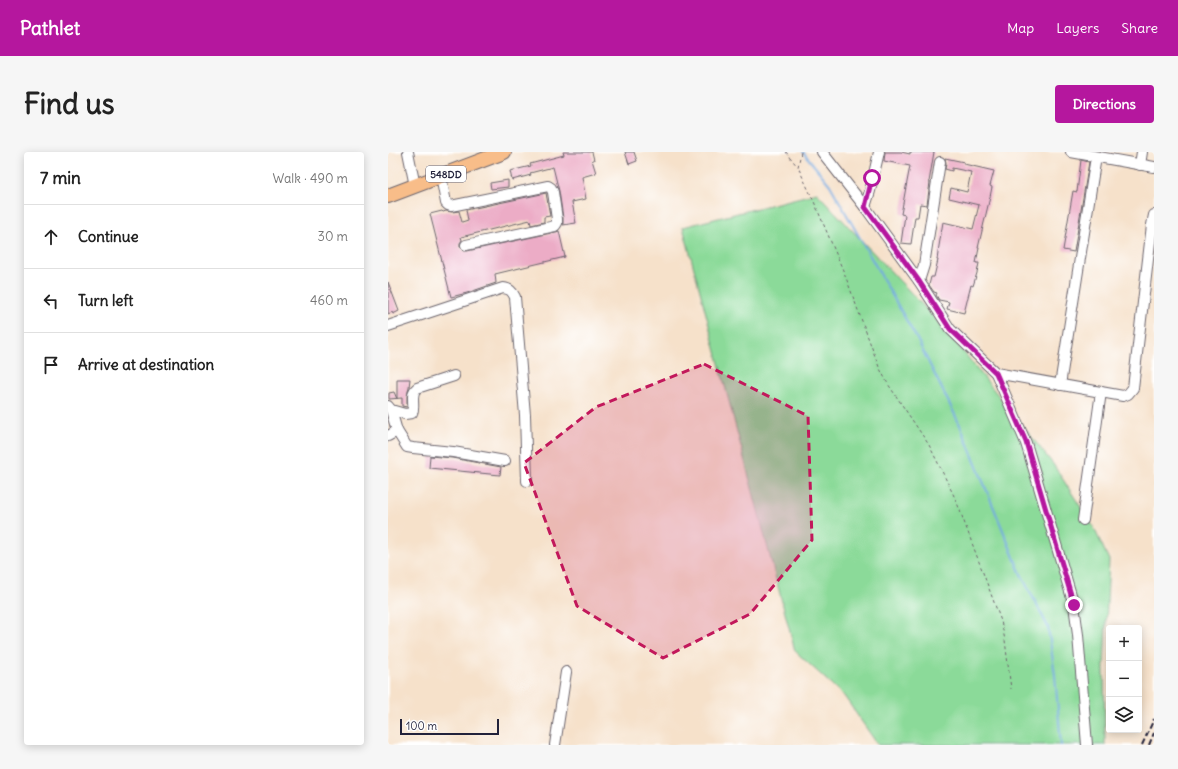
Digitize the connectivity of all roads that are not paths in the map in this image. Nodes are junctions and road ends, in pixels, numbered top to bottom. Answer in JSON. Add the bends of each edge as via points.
{"nodes":[{"id":1,"x":408,"y":152,"type":"edge"},
{"id":2,"x":504,"y":152,"type":"edge"},
{"id":3,"x":822,"y":152,"type":"edge"},
{"id":4,"x":879,"y":152,"type":"edge"},
{"id":5,"x":1071,"y":152,"type":"edge"},
{"id":6,"x":1142,"y":152,"type":"edge"},
{"id":7,"x":1096,"y":157,"type":"edge"},
{"id":8,"x":940,"y":162,"type":"dead end"},
{"id":9,"x":1140,"y":165,"type":"junction"},
{"id":10,"x":1154,"y":167,"type":"edge"},
{"id":11,"x":441,"y":176,"type":"junction"},
{"id":12,"x":415,"y":186,"type":"junction"},
{"id":13,"x":388,"y":196,"type":"edge"},
{"id":14,"x":865,"y":207,"type":"junction"},
{"id":15,"x":1154,"y":215,"type":"edge"},
{"id":16,"x":466,"y":245,"type":"dead end"},
{"id":17,"x":919,"y":281,"type":"junction"},
{"id":18,"x":388,"y":326,"type":"edge"},
{"id":19,"x":996,"y":373,"type":"junction"},
{"id":20,"x":454,"y":376,"type":"dead end"},
{"id":21,"x":1060,"y":385,"type":"junction"},
{"id":22,"x":1101,"y":392,"type":"junction"},
{"id":23,"x":390,"y":408,"type":"edge"},
{"id":24,"x":393,"y":434,"type":"edge"},
{"id":25,"x":505,"y":461,"type":"dead end"},
{"id":26,"x":526,"y":481,"type":"dead end"},
{"id":27,"x":1083,"y":520,"type":"dead end"},
{"id":28,"x":566,"y":672,"type":"dead end"},
{"id":29,"x":555,"y":745,"type":"edge"},
{"id":30,"x":1087,"y":745,"type":"edge"}],
"edges":[{"from":1,"to":12,"type":"street"},
{"from":2,"to":11,"type":"highway","number":"548DD"},
{"from":3,"to":14,"type":"street"},
{"from":4,"to":14,"type":"street"},
{"from":5,"to":7,"type":"street"},
{"from":6,"to":9,"type":"street"},
{"from":7,"to":9,"type":"street"},
{"from":7,"to":21,"type":"street"},
{"from":8,"to":17,"type":"street","via":[[924,265]]},
{"from":9,"to":10,"type":"street"},
{"from":11,"to":12,"type":"highway","number":"548DD"},
{"from":11,"to":16,"type":"street","via":[[446,203],[451,206],[548,186],[553,192],[557,219],[555,226]]},
{"from":12,"to":13,"type":"highway","number":"548DD"},
{"from":14,"to":17,"type":"street"},
{"from":15,"to":22,"type":"street","via":[[1133,388],[1122,396]]},
{"from":17,"to":19,"type":"street","via":[[950,329]]},
{"from":18,"to":26,"type":"street","via":[[504,288],[512,292],[515,297],[525,415]]},
{"from":19,"to":21,"type":"street"},
{"from":19,"to":30,"type":"street","via":[[1026,442],[1074,605]]},
{"from":20,"to":23,"type":"street","via":[[414,390],[412,413],[405,414]]},
{"from":21,"to":22,"type":"street"},
{"from":22,"to":27,"type":"street"},
{"from":23,"to":24,"type":"street"},
{"from":24,"to":25,"type":"street","via":[[410,448]]},
{"from":28,"to":29,"type":"street"}]}
